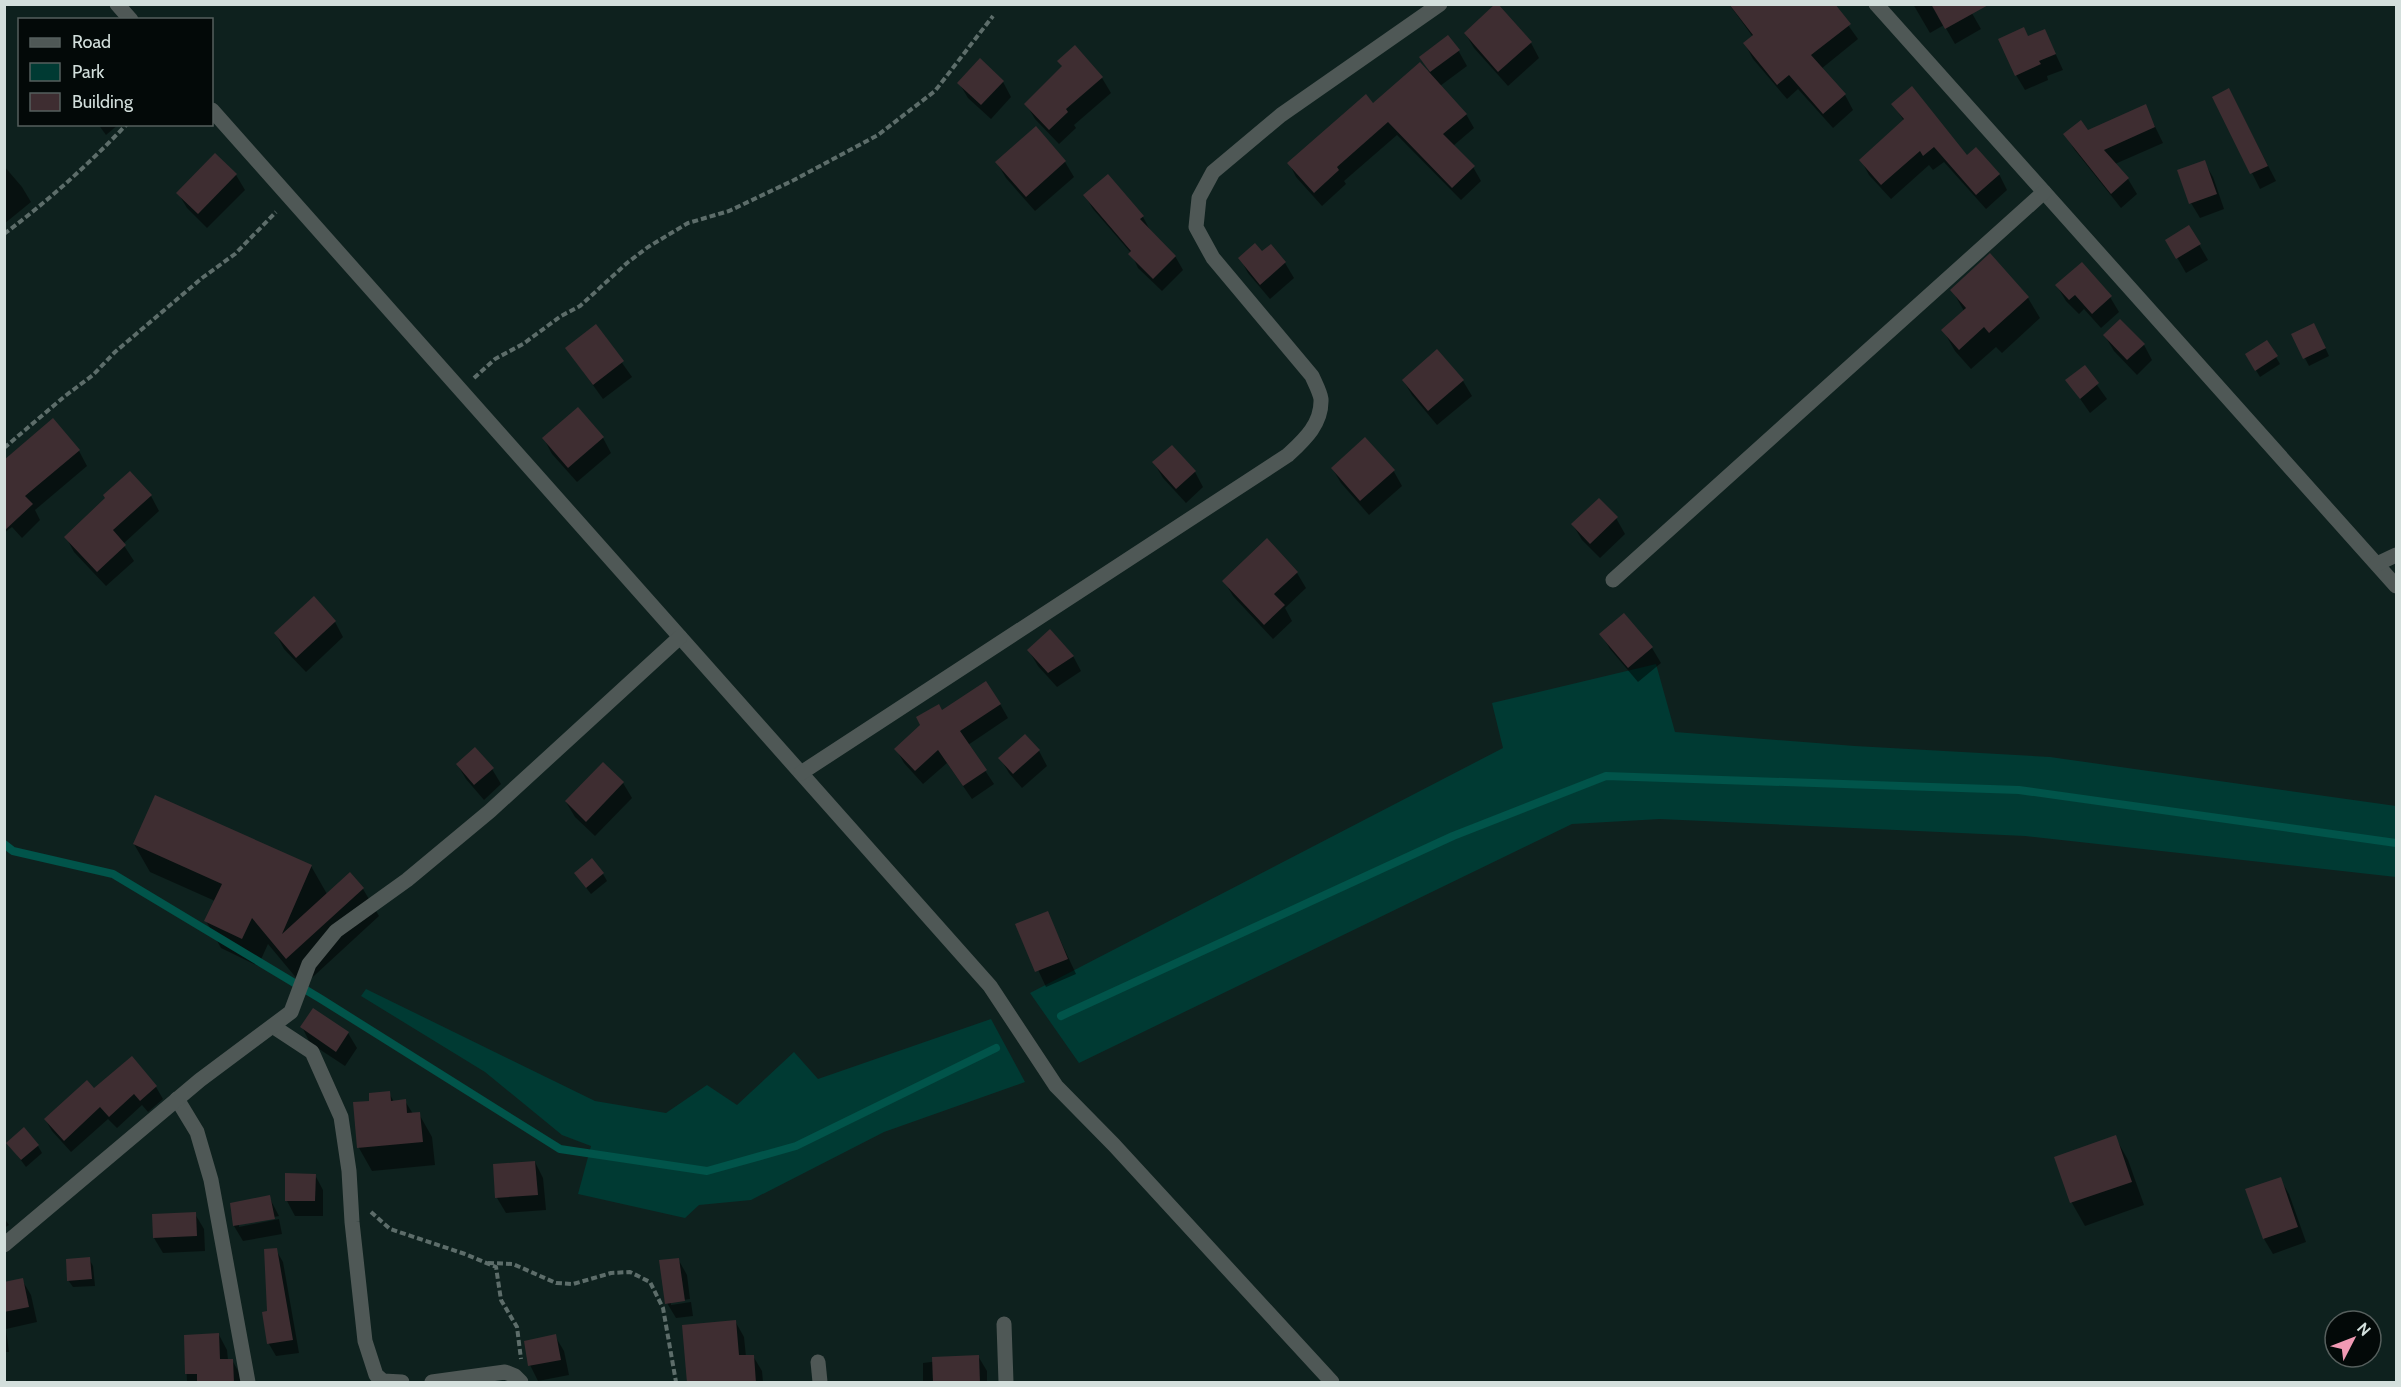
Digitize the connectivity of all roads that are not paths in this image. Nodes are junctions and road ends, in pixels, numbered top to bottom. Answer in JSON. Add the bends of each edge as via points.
{"nodes":[{"id":1,"x":117,"y":4,"type":"edge"},
{"id":2,"x":1440,"y":4,"type":"edge"},
{"id":3,"x":1876,"y":4,"type":"edge"},
{"id":4,"x":129,"y":18,"type":"edge"},
{"id":5,"x":213,"y":112,"type":"edge"},
{"id":6,"x":2044,"y":192,"type":"junction"},
{"id":7,"x":2397,"y":555,"type":"edge"},
{"id":8,"x":2377,"y":564,"type":"junction"},
{"id":9,"x":1613,"y":580,"type":"dead end"},
{"id":10,"x":2397,"y":586,"type":"edge"},
{"id":11,"x":680,"y":637,"type":"junction"},
{"id":12,"x":801,"y":773,"type":"junction"},
{"id":13,"x":274,"y":1027,"type":"junction"},
{"id":14,"x":177,"y":1099,"type":"junction"},
{"id":15,"x":4,"y":1245,"type":"edge"},
{"id":16,"x":1004,"y":1324,"type":"dead end"},
{"id":17,"x":818,"y":1362,"type":"dead end"},
{"id":18,"x":522,"y":1375,"type":"edge"},
{"id":19,"x":248,"y":1383,"type":"edge"},
{"id":20,"x":402,"y":1383,"type":"edge"},
{"id":21,"x":432,"y":1383,"type":"edge"},
{"id":22,"x":820,"y":1383,"type":"edge"},
{"id":23,"x":1006,"y":1383,"type":"edge"},
{"id":24,"x":1332,"y":1383,"type":"edge"}],
"edges":[{"from":1,"to":4,"type":"street"},
{"from":2,"to":12,"type":"street","via":[[1281,115],[1213,172],[1199,198],[1196,227],[1213,258],[1312,376],[1321,398],[1310,435],[1288,455]]},
{"from":3,"to":6,"type":"street"},
{"from":5,"to":11,"type":"street"},
{"from":6,"to":8,"type":"street"},
{"from":6,"to":9,"type":"street"},
{"from":7,"to":8,"type":"street"},
{"from":8,"to":10,"type":"street"},
{"from":11,"to":12,"type":"street"},
{"from":11,"to":13,"type":"street","via":[[490,812],[336,932],[309,964],[291,1012]]},
{"from":12,"to":24,"type":"street","via":[[990,986],[1056,1086]]},
{"from":13,"to":14,"type":"street"},
{"from":13,"to":20,"type":"street","via":[[312,1052],[341,1117],[350,1171],[365,1341],[376,1375],[383,1381]]},
{"from":14,"to":15,"type":"street"},
{"from":14,"to":19,"type":"street","via":[[197,1132],[211,1180]]},
{"from":16,"to":23,"type":"street"},
{"from":17,"to":22,"type":"street"},
{"from":18,"to":21,"type":"street","via":[[505,1372]]}]}
